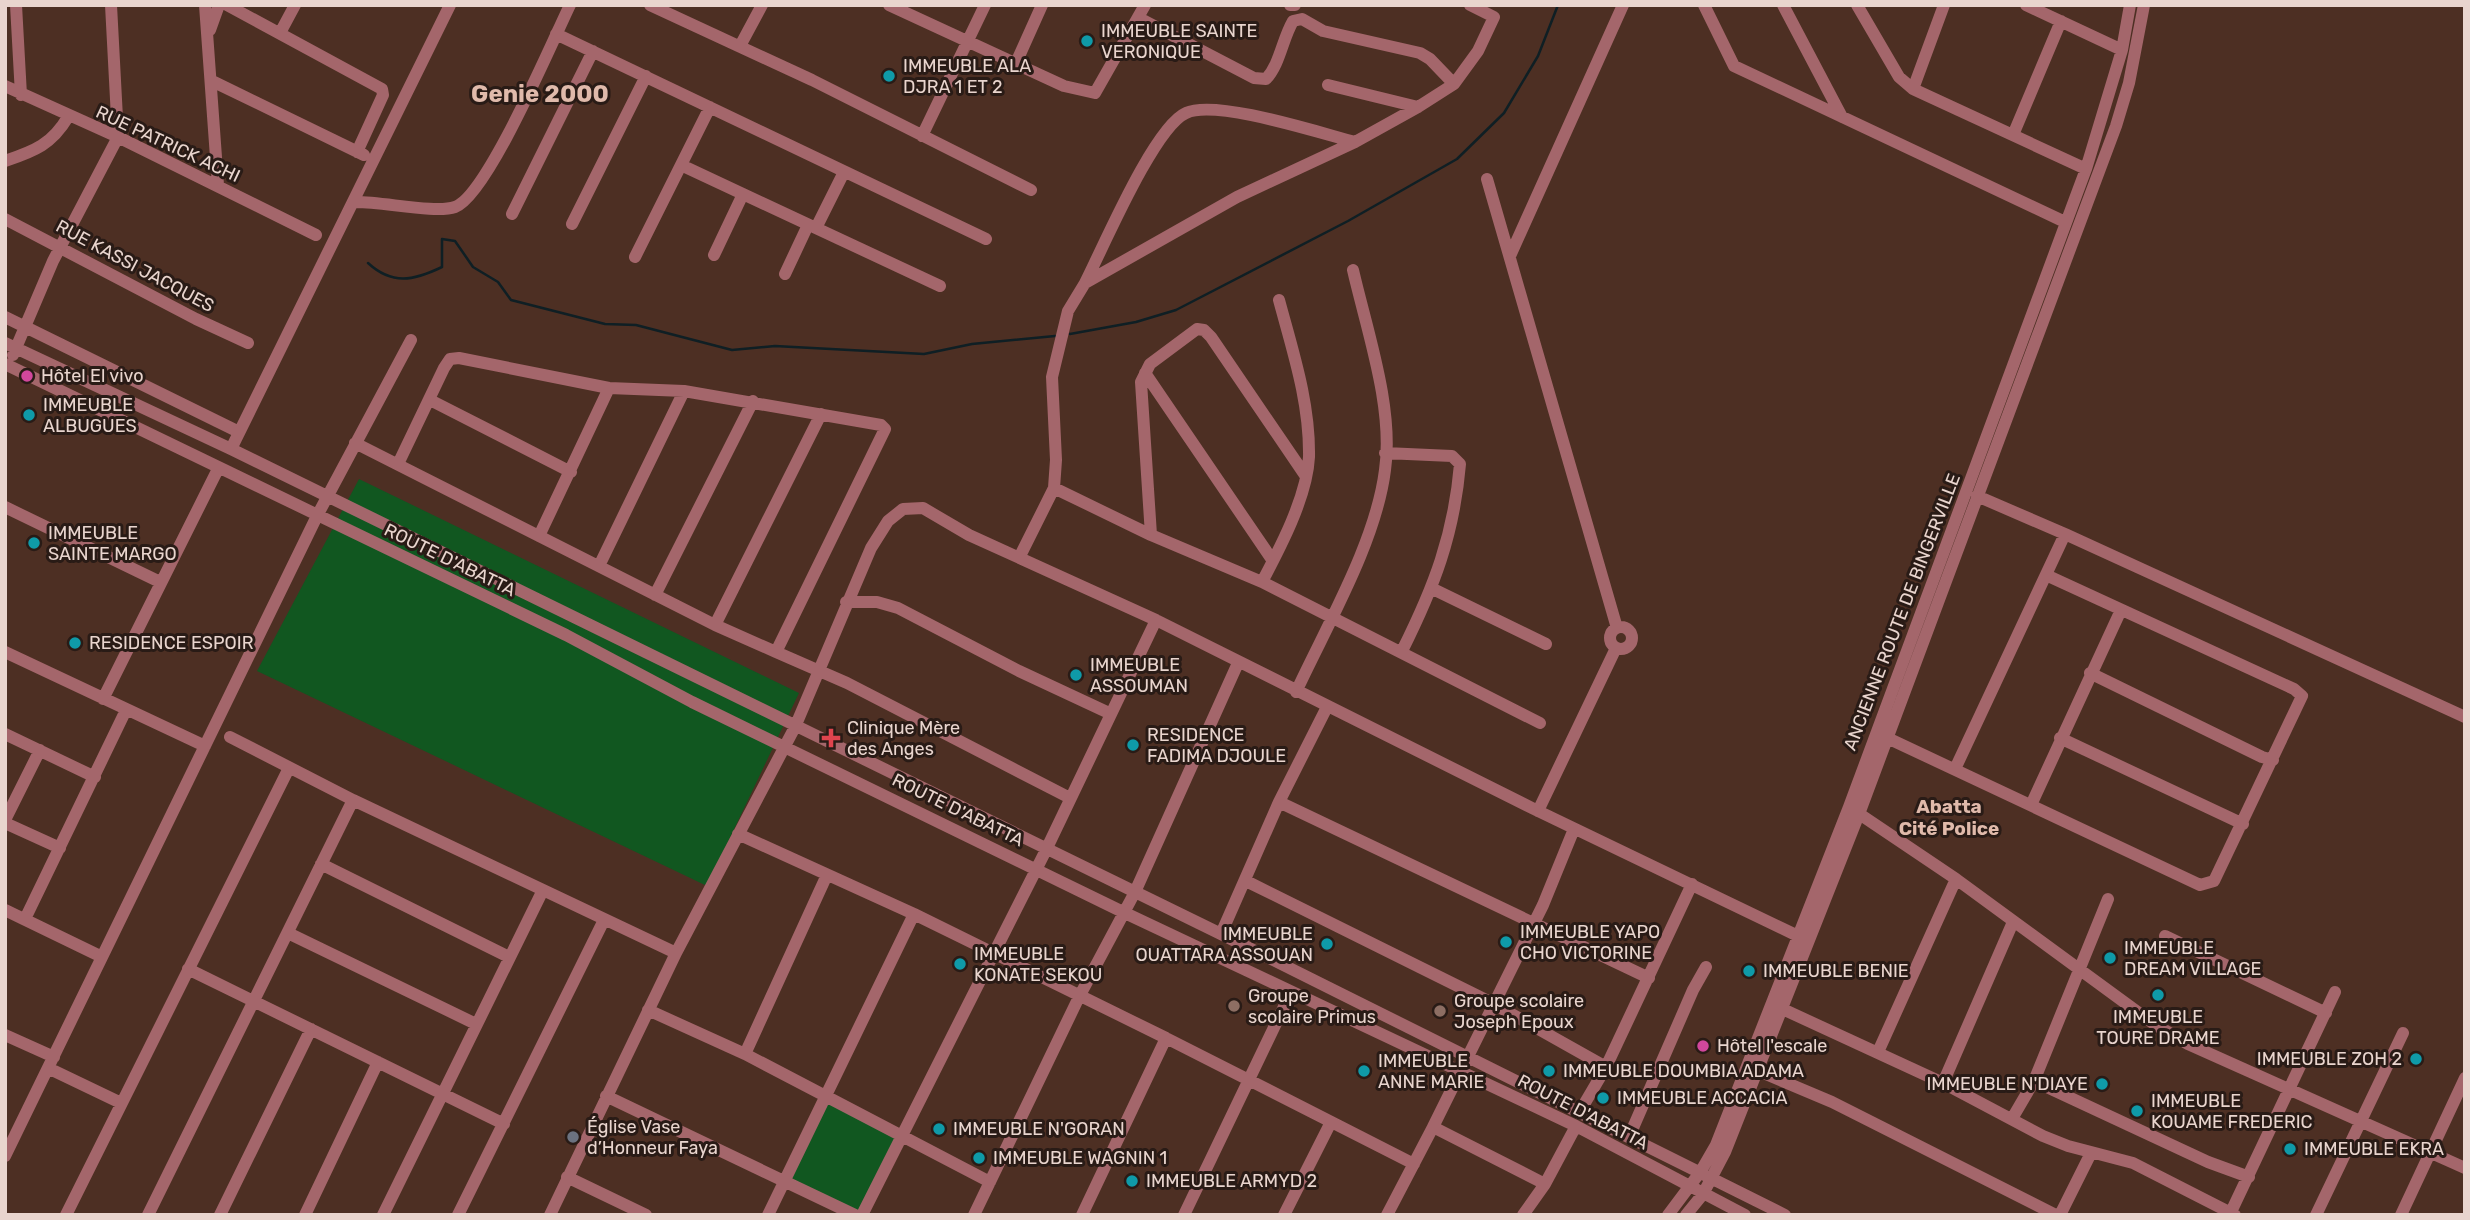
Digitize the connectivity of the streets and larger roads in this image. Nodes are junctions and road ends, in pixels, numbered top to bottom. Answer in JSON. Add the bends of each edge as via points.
{"nodes":[{"id":1,"x":16,"y":5,"type":"edge"},
{"id":2,"x":111,"y":5,"type":"edge"},
{"id":3,"x":205,"y":5,"type":"edge"},
{"id":4,"x":219,"y":5,"type":"edge"},
{"id":5,"x":227,"y":5,"type":"edge"},
{"id":6,"x":295,"y":5,"type":"edge"},
{"id":7,"x":450,"y":5,"type":"edge"},
{"id":8,"x":570,"y":5,"type":"edge"},
{"id":9,"x":650,"y":5,"type":"edge"},
{"id":10,"x":762,"y":5,"type":"edge"},
{"id":11,"x":889,"y":5,"type":"edge"},
{"id":12,"x":985,"y":5,"type":"edge"},
{"id":13,"x":1042,"y":5,"type":"edge"},
{"id":14,"x":1145,"y":5,"type":"edge"},
{"id":15,"x":1290,"y":5,"type":"edge"},
{"id":16,"x":1295,"y":5,"type":"edge"},
{"id":17,"x":1470,"y":5,"type":"edge"},
{"id":18,"x":1623,"y":5,"type":"edge"},
{"id":19,"x":1704,"y":5,"type":"edge"},
{"id":20,"x":1783,"y":5,"type":"edge"},
{"id":21,"x":1857,"y":5,"type":"edge"},
{"id":22,"x":1944,"y":5,"type":"edge"},
{"id":23,"x":2026,"y":5,"type":"edge"},
{"id":24,"x":2130,"y":5,"type":"edge"},
{"id":25,"x":2144,"y":5,"type":"edge"},
{"id":26,"x":1497,"y":11,"type":"edge"},
{"id":27,"x":1139,"y":18,"type":"junction"},
{"id":28,"x":2061,"y":22,"type":"junction"},
{"id":29,"x":280,"y":33,"type":"junction"},
{"id":30,"x":556,"y":34,"type":"junction"},
{"id":31,"x":208,"y":37,"type":"junction"},
{"id":32,"x":966,"y":42,"type":"junction"},
{"id":33,"x":740,"y":46,"type":"junction"},
{"id":34,"x":2122,"y":50,"type":"junction"},
{"id":35,"x":593,"y":51,"type":"junction"},
{"id":36,"x":1016,"y":63,"type":"junction"},
{"id":37,"x":646,"y":76,"type":"junction"},
{"id":38,"x":212,"y":81,"type":"junction"},
{"id":39,"x":1454,"y":83,"type":"junction"},
{"id":40,"x":1328,"y":85,"type":"dead end"},
{"id":41,"x":5,"y":86,"type":"edge"},
{"id":42,"x":1913,"y":89,"type":"junction"},
{"id":43,"x":21,"y":95,"type":"junction"},
{"id":44,"x":710,"y":107,"type":"junction"},
{"id":45,"x":1418,"y":107,"type":"junction"},
{"id":46,"x":68,"y":117,"type":"junction"},
{"id":47,"x":1843,"y":117,"type":"junction"},
{"id":48,"x":2013,"y":135,"type":"junction"},
{"id":49,"x":922,"y":136,"type":"junction"},
{"id":50,"x":118,"y":137,"type":"junction"},
{"id":51,"x":1354,"y":142,"type":"junction"},
{"id":52,"x":357,"y":152,"type":"junction"},
{"id":53,"x":373,"y":160,"type":"junction"},
{"id":54,"x":5,"y":161,"type":"edge"},
{"id":55,"x":681,"y":165,"type":"junction"},
{"id":56,"x":2086,"y":169,"type":"junction"},
{"id":57,"x":844,"y":172,"type":"junction"},
{"id":58,"x":1487,"y":179,"type":"dead end"},
{"id":59,"x":218,"y":185,"type":"junction"},
{"id":60,"x":1031,"y":190,"type":"dead end"},
{"id":61,"x":743,"y":194,"type":"junction"},
{"id":62,"x":354,"y":202,"type":"junction"},
{"id":63,"x":512,"y":214,"type":"dead end"},
{"id":64,"x":5,"y":219,"type":"edge"},
{"id":65,"x":2065,"y":222,"type":"junction"},
{"id":66,"x":572,"y":224,"type":"dead end"},
{"id":67,"x":812,"y":226,"type":"junction"},
{"id":68,"x":316,"y":235,"type":"dead end"},
{"id":69,"x":986,"y":239,"type":"dead end"},
{"id":70,"x":61,"y":247,"type":"junction"},
{"id":71,"x":714,"y":255,"type":"dead end"},
{"id":72,"x":1510,"y":256,"type":"junction"},
{"id":73,"x":635,"y":257,"type":"dead end"},
{"id":74,"x":1353,"y":270,"type":"dead end"},
{"id":75,"x":785,"y":274,"type":"dead end"},
{"id":76,"x":1085,"y":283,"type":"junction"},
{"id":77,"x":940,"y":286,"type":"dead end"},
{"id":78,"x":1279,"y":300,"type":"dead end"},
{"id":79,"x":5,"y":317,"type":"edge"},
{"id":80,"x":26,"y":327,"type":"junction"},
{"id":81,"x":411,"y":340,"type":"dead end"},
{"id":82,"x":248,"y":343,"type":"dead end"},
{"id":83,"x":10,"y":345,"type":"edge"},
{"id":84,"x":6,"y":365,"type":"edge"},
{"id":85,"x":1145,"y":373,"type":"junction"},
{"id":86,"x":609,"y":388,"type":"junction"},
{"id":87,"x":684,"y":391,"type":"junction"},
{"id":88,"x":430,"y":400,"type":"junction"},
{"id":89,"x":753,"y":401,"type":"junction"},
{"id":90,"x":821,"y":414,"type":"junction"},
{"id":91,"x":239,"y":432,"type":"junction"},
{"id":92,"x":355,"y":443,"type":"junction"},
{"id":93,"x":231,"y":449,"type":"junction"},
{"id":94,"x":1385,"y":453,"type":"junction"},
{"id":95,"x":398,"y":464,"type":"junction"},
{"id":96,"x":218,"y":469,"type":"junction"},
{"id":97,"x":571,"y":472,"type":"junction"},
{"id":98,"x":1305,"y":475,"type":"junction"},
{"id":99,"x":1054,"y":488,"type":"junction"},
{"id":100,"x":1977,"y":496,"type":"junction"},
{"id":101,"x":326,"y":497,"type":"junction"},
{"id":102,"x":5,"y":507,"type":"edge"},
{"id":103,"x":317,"y":516,"type":"junction"},
{"id":104,"x":2065,"y":534,"type":"junction"},
{"id":105,"x":1151,"y":535,"type":"junction"},
{"id":106,"x":539,"y":536,"type":"junction"},
{"id":107,"x":1020,"y":556,"type":"junction"},
{"id":108,"x":1273,"y":561,"type":"junction"},
{"id":109,"x":598,"y":566,"type":"junction"},
{"id":110,"x":2046,"y":575,"type":"junction"},
{"id":111,"x":160,"y":582,"type":"junction"},
{"id":112,"x":1262,"y":582,"type":"junction"},
{"id":113,"x":1433,"y":589,"type":"junction"},
{"id":114,"x":655,"y":595,"type":"junction"},
{"id":115,"x":846,"y":602,"type":"junction"},
{"id":116,"x":2121,"y":610,"type":"junction"},
{"id":117,"x":1331,"y":617,"type":"junction"},
{"id":118,"x":1156,"y":620,"type":"junction"},
{"id":119,"x":715,"y":625,"type":"junction"},
{"id":120,"x":1617,"y":628,"type":"junction"},
{"id":121,"x":1546,"y":644,"type":"dead end"},
{"id":122,"x":1616,"y":648,"type":"junction"},
{"id":123,"x":1402,"y":651,"type":"junction"},
{"id":124,"x":5,"y":652,"type":"edge"},
{"id":125,"x":776,"y":652,"type":"junction"},
{"id":126,"x":1238,"y":663,"type":"junction"},
{"id":127,"x":821,"y":672,"type":"junction"},
{"id":128,"x":2090,"y":673,"type":"junction"},
{"id":129,"x":1296,"y":692,"type":"junction"},
{"id":130,"x":103,"y":699,"type":"junction"},
{"id":131,"x":1327,"y":707,"type":"junction"},
{"id":132,"x":126,"y":710,"type":"junction"},
{"id":133,"x":1110,"y":713,"type":"junction"},
{"id":134,"x":2465,"y":717,"type":"edge"},
{"id":135,"x":1540,"y":723,"type":"dead end"},
{"id":136,"x":795,"y":727,"type":"junction"},
{"id":137,"x":5,"y":734,"type":"edge"},
{"id":138,"x":1880,"y":734,"type":"junction"},
{"id":139,"x":230,"y":737,"type":"dead end"},
{"id":140,"x":2060,"y":738,"type":"junction"},
{"id":141,"x":205,"y":746,"type":"junction"},
{"id":142,"x":785,"y":746,"type":"junction"},
{"id":143,"x":40,"y":751,"type":"junction"},
{"id":144,"x":2273,"y":760,"type":"junction"},
{"id":145,"x":289,"y":768,"type":"junction"},
{"id":146,"x":1955,"y":769,"type":"junction"},
{"id":147,"x":94,"y":777,"type":"junction"},
{"id":148,"x":1070,"y":798,"type":"junction"},
{"id":149,"x":353,"y":800,"type":"junction"},
{"id":150,"x":1279,"y":802,"type":"junction"},
{"id":151,"x":2031,"y":805,"type":"junction"},
{"id":152,"x":1854,"y":810,"type":"junction"},
{"id":153,"x":1538,"y":811,"type":"junction"},
{"id":154,"x":5,"y":822,"type":"edge"},
{"id":155,"x":2243,"y":824,"type":"junction"},
{"id":156,"x":1574,"y":829,"type":"junction"},
{"id":157,"x":738,"y":834,"type":"junction"},
{"id":158,"x":60,"y":848,"type":"junction"},
{"id":159,"x":1046,"y":850,"type":"junction"},
{"id":160,"x":321,"y":864,"type":"junction"},
{"id":161,"x":1037,"y":867,"type":"junction"},
{"id":162,"x":826,"y":877,"type":"junction"},
{"id":163,"x":1956,"y":879,"type":"junction"},
{"id":164,"x":1246,"y":881,"type":"junction"},
{"id":165,"x":1692,"y":884,"type":"junction"},
{"id":166,"x":542,"y":890,"type":"junction"},
{"id":167,"x":1135,"y":892,"type":"junction"},
{"id":168,"x":2108,"y":899,"type":"dead end"},
{"id":169,"x":1125,"y":913,"type":"junction"},
{"id":170,"x":914,"y":914,"type":"junction"},
{"id":171,"x":7,"y":915,"type":"edge"},
{"id":172,"x":25,"y":919,"type":"junction"},
{"id":173,"x":604,"y":920,"type":"junction"},
{"id":174,"x":2013,"y":922,"type":"junction"},
{"id":175,"x":1533,"y":925,"type":"junction"},
{"id":176,"x":288,"y":933,"type":"junction"},
{"id":177,"x":1220,"y":934,"type":"junction"},
{"id":178,"x":1798,"y":936,"type":"junction"},
{"id":179,"x":2165,"y":936,"type":"dead end"},
{"id":180,"x":676,"y":953,"type":"junction"},
{"id":181,"x":994,"y":954,"type":"junction"},
{"id":182,"x":102,"y":957,"type":"junction"},
{"id":183,"x":509,"y":957,"type":"junction"},
{"id":184,"x":1706,"y":967,"type":"dead end"},
{"id":185,"x":188,"y":969,"type":"junction"},
{"id":186,"x":2079,"y":971,"type":"junction"},
{"id":187,"x":1648,"y":978,"type":"junction"},
{"id":188,"x":1291,"y":992,"type":"junction"},
{"id":189,"x":2334,"y":992,"type":"dead end"},
{"id":190,"x":1079,"y":997,"type":"junction"},
{"id":191,"x":253,"y":1001,"type":"junction"},
{"id":192,"x":1492,"y":1003,"type":"junction"},
{"id":193,"x":1778,"y":1007,"type":"junction"},
{"id":194,"x":648,"y":1010,"type":"junction"},
{"id":195,"x":2326,"y":1013,"type":"junction"},
{"id":196,"x":476,"y":1024,"type":"junction"},
{"id":197,"x":311,"y":1029,"type":"junction"},
{"id":198,"x":2403,"y":1033,"type":"dead end"},
{"id":199,"x":5,"y":1035,"type":"edge"},
{"id":200,"x":1166,"y":1038,"type":"junction"},
{"id":201,"x":1878,"y":1052,"type":"junction"},
{"id":202,"x":745,"y":1054,"type":"junction"},
{"id":203,"x":1467,"y":1057,"type":"junction"},
{"id":204,"x":51,"y":1062,"type":"junction"},
{"id":205,"x":377,"y":1062,"type":"junction"},
{"id":206,"x":1606,"y":1067,"type":"junction"},
{"id":207,"x":1753,"y":1069,"type":"junction"},
{"id":208,"x":1460,"y":1071,"type":"junction"},
{"id":209,"x":1249,"y":1078,"type":"junction"},
{"id":210,"x":2465,"y":1078,"type":"edge"},
{"id":211,"x":2034,"y":1081,"type":"junction"},
{"id":212,"x":1943,"y":1083,"type":"junction"},
{"id":213,"x":2288,"y":1088,"type":"junction"},
{"id":214,"x":443,"y":1094,"type":"junction"},
{"id":215,"x":824,"y":1095,"type":"junction"},
{"id":216,"x":606,"y":1096,"type":"junction"},
{"id":217,"x":121,"y":1103,"type":"junction"},
{"id":218,"x":2013,"y":1117,"type":"junction"},
{"id":219,"x":1577,"y":1119,"type":"junction"},
{"id":220,"x":2360,"y":1121,"type":"junction"},
{"id":221,"x":1331,"y":1122,"type":"junction"},
{"id":222,"x":505,"y":1124,"type":"junction"},
{"id":223,"x":1433,"y":1127,"type":"junction"},
{"id":224,"x":1629,"y":1137,"type":"junction"},
{"id":225,"x":903,"y":1138,"type":"junction"},
{"id":226,"x":2091,"y":1153,"type":"junction"},
{"id":227,"x":2431,"y":1154,"type":"junction"},
{"id":228,"x":5,"y":1156,"type":"edge"},
{"id":229,"x":1413,"y":1164,"type":"junction"},
{"id":230,"x":2465,"y":1168,"type":"edge"},
{"id":231,"x":1707,"y":1174,"type":"junction"},
{"id":232,"x":567,"y":1177,"type":"junction"},
{"id":233,"x":2249,"y":1177,"type":"junction"},
{"id":234,"x":783,"y":1181,"type":"junction"},
{"id":235,"x":990,"y":1181,"type":"junction"},
{"id":236,"x":1545,"y":1184,"type":"junction"},
{"id":237,"x":1690,"y":1187,"type":"junction"},
{"id":238,"x":1703,"y":1194,"type":"junction"},
{"id":239,"x":2212,"y":1209,"type":"edge"},
{"id":240,"x":2233,"y":1213,"type":"edge"},
{"id":241,"x":66,"y":1215,"type":"edge"},
{"id":242,"x":148,"y":1215,"type":"edge"},
{"id":243,"x":220,"y":1215,"type":"edge"},
{"id":244,"x":305,"y":1215,"type":"edge"},
{"id":245,"x":383,"y":1215,"type":"edge"},
{"id":246,"x":458,"y":1215,"type":"edge"},
{"id":247,"x":550,"y":1215,"type":"edge"},
{"id":248,"x":646,"y":1215,"type":"edge"},
{"id":249,"x":768,"y":1215,"type":"edge"},
{"id":250,"x":855,"y":1215,"type":"edge"},
{"id":251,"x":862,"y":1215,"type":"edge"},
{"id":252,"x":974,"y":1215,"type":"edge"},
{"id":253,"x":1082,"y":1215,"type":"edge"},
{"id":254,"x":1184,"y":1215,"type":"edge"},
{"id":255,"x":1284,"y":1215,"type":"edge"},
{"id":256,"x":1387,"y":1215,"type":"edge"},
{"id":257,"x":1523,"y":1215,"type":"edge"},
{"id":258,"x":1668,"y":1215,"type":"edge"},
{"id":259,"x":1686,"y":1215,"type":"edge"},
{"id":260,"x":1745,"y":1215,"type":"edge"},
{"id":261,"x":1785,"y":1215,"type":"edge"},
{"id":262,"x":2058,"y":1215,"type":"edge"},
{"id":263,"x":2316,"y":1215,"type":"edge"},
{"id":264,"x":2401,"y":1215,"type":"edge"}],
"edges":[{"from":1,"to":43,"type":"street"},
{"from":2,"to":50,"type":"street"},
{"from":3,"to":31,"type":"street"},
{"from":4,"to":31,"type":"street"},
{"from":5,"to":29,"type":"street"},
{"from":6,"to":29,"type":"street"},
{"from":7,"to":53,"type":"street"},
{"from":8,"to":30,"type":"street"},
{"from":9,"to":33,"type":"street"},
{"from":10,"to":33,"type":"street"},
{"from":11,"to":32,"type":"street"},
{"from":12,"to":32,"type":"street"},
{"from":13,"to":36,"type":"street"},
{"from":14,"to":27,"type":"street"},
{"from":15,"to":16,"type":"street"},
{"from":17,"to":26,"type":"street"},
{"from":18,"to":72,"type":"street"},
{"from":19,"to":47,"type":"street","via":[[1734,66]]},
{"from":20,"to":47,"type":"street"},
{"from":21,"to":42,"type":"street","via":[[1899,77]]},
{"from":22,"to":42,"type":"street"},
{"from":23,"to":28,"type":"street"},
{"from":24,"to":34,"type":"street","name":"ANCIENNE ROUTE DE BINGERVILLE"},
{"from":25,"to":100,"type":"street","name":"ANCIENNE ROUTE DE BINGERVILLE","via":[[2116,126]]},
{"from":26,"to":39,"type":"street","via":[[1478,51]]},
{"from":27,"to":36,"type":"street","via":[[1095,93],[1064,86]]},
{"from":27,"to":39,"type":"street","via":[[1254,78],[1266,79],[1273,71],[1286,33],[1293,22],[1302,19],[1323,31],[1420,53]]},
{"from":28,"to":34,"type":"street"},
{"from":28,"to":48,"type":"street"},
{"from":29,"to":52,"type":"street","via":[[382,89],[383,96]]},
{"from":30,"to":35,"type":"street"},
{"from":30,"to":62,"type":"street","via":[[500,150],[458,206],[445,210]]},
{"from":31,"to":38,"type":"street"},
{"from":32,"to":36,"type":"street"},
{"from":32,"to":49,"type":"street"},
{"from":33,"to":49,"type":"street"},
{"from":34,"to":56,"type":"street","name":"ANCIENNE ROUTE DE BINGERVILLE"},
{"from":35,"to":37,"type":"street"},
{"from":35,"to":63,"type":"street"},
{"from":37,"to":44,"type":"street"},
{"from":37,"to":66,"type":"street"},
{"from":38,"to":52,"type":"street"},
{"from":38,"to":59,"type":"street"},
{"from":39,"to":45,"type":"street"},
{"from":40,"to":45,"type":"street"},
{"from":41,"to":43,"type":"street","name":"RUE PATRICK ACHI"},
{"from":42,"to":48,"type":"street"},
{"from":43,"to":46,"type":"street","name":"RUE PATRICK ACHI"},
{"from":44,"to":55,"type":"street"},
{"from":44,"to":57,"type":"street"},
{"from":45,"to":51,"type":"street"},
{"from":46,"to":50,"type":"street","name":"RUE PATRICK ACHI"},
{"from":46,"to":54,"type":"street","via":[[39,150]]},
{"from":47,"to":65,"type":"street"},
{"from":48,"to":56,"type":"street"},
{"from":49,"to":60,"type":"street"},
{"from":50,"to":59,"type":"street","name":"RUE PATRICK ACHI"},
{"from":50,"to":70,"type":"street"},
{"from":51,"to":76,"type":"street","via":[[1237,197]]},
{"from":51,"to":76,"type":"street","via":[[1218,110],[1186,112],[1164,132]]},
{"from":52,"to":53,"type":"street"},
{"from":53,"to":62,"type":"street"},
{"from":55,"to":61,"type":"street"},
{"from":55,"to":73,"type":"street"},
{"from":56,"to":65,"type":"street","name":"ANCIENNE ROUTE DE BINGERVILLE"},
{"from":57,"to":67,"type":"street"},
{"from":57,"to":69,"type":"street"},
{"from":58,"to":72,"type":"street"},
{"from":59,"to":68,"type":"street","name":"RUE PATRICK ACHI"},
{"from":61,"to":67,"type":"street"},
{"from":61,"to":71,"type":"street"},
{"from":62,"to":91,"type":"street"},
{"from":64,"to":70,"type":"street","name":"RUE KASSI JACQUES"},
{"from":65,"to":138,"type":"street","name":"ANCIENNE ROUTE DE BINGERVILLE"},
{"from":67,"to":75,"type":"street"},
{"from":67,"to":77,"type":"street"},
{"from":70,"to":80,"type":"street"},
{"from":70,"to":82,"type":"street","name":"RUE KASSI JACQUES"},
{"from":72,"to":120,"type":"street"},
{"from":74,"to":94,"type":"street","via":[[1379,383]]},
{"from":76,"to":99,"type":"street","via":[[1068,311],[1052,377]]},
{"from":78,"to":98,"type":"street","via":[[1306,405],[1309,460]]},
{"from":79,"to":80,"type":"street"},
{"from":80,"to":83,"type":"street"},
{"from":80,"to":91,"type":"street"},
{"from":81,"to":92,"type":"street"},
{"from":83,"to":84,"type":"street"},
{"from":83,"to":93,"type":"street","name":"ROUTE D'ABATTA"},
{"from":84,"to":96,"type":"street","name":"ROUTE D'ABATTA"},
{"from":85,"to":98,"type":"street","via":[[1150,364],[1197,329],[1204,330]]},
{"from":85,"to":105,"type":"street","via":[[1141,391]]},
{"from":85,"to":108,"type":"street"},
{"from":86,"to":87,"type":"street"},
{"from":86,"to":88,"type":"street","via":[[459,358],[450,359]]},
{"from":86,"to":97,"type":"street"},
{"from":87,"to":89,"type":"street"},
{"from":87,"to":109,"type":"street"},
{"from":88,"to":95,"type":"street"},
{"from":88,"to":97,"type":"street"},
{"from":89,"to":90,"type":"street"},
{"from":89,"to":114,"type":"street"},
{"from":90,"to":119,"type":"street"},
{"from":90,"to":125,"type":"street","via":[[881,425],[885,433]]},
{"from":91,"to":93,"type":"street"},
{"from":92,"to":95,"type":"street"},
{"from":92,"to":101,"type":"street"},
{"from":93,"to":101,"type":"street","name":"ROUTE D'ABATTA"},
{"from":94,"to":113,"type":"street","via":[[1452,456],[1460,464],[1456,506]]},
{"from":94,"to":117,"type":"street","via":[[1374,523]]},
{"from":95,"to":106,"type":"street"},
{"from":96,"to":103,"type":"street","name":"ROUTE D'ABATTA"},
{"from":96,"to":111,"type":"street"},
{"from":97,"to":106,"type":"street"},
{"from":98,"to":108,"type":"street"},
{"from":99,"to":105,"type":"street"},
{"from":99,"to":107,"type":"street"},
{"from":100,"to":104,"type":"street"},
{"from":100,"to":138,"type":"street","name":"ANCIENNE ROUTE DE BINGERVILLE"},
{"from":101,"to":103,"type":"street"},
{"from":101,"to":136,"type":"street","name":"ROUTE D'ABATTA"},
{"from":102,"to":111,"type":"street"},
{"from":103,"to":141,"type":"street"},
{"from":103,"to":142,"type":"street","name":"ROUTE D'ABATTA"},
{"from":104,"to":110,"type":"street"},
{"from":104,"to":134,"type":"street"},
{"from":105,"to":112,"type":"street"},
{"from":106,"to":109,"type":"street"},
{"from":107,"to":115,"type":"street","via":[[969,535],[923,508],[903,509],[888,521],[871,548]]},
{"from":107,"to":118,"type":"street"},
{"from":108,"to":112,"type":"street"},
{"from":109,"to":114,"type":"street"},
{"from":110,"to":116,"type":"street"},
{"from":110,"to":146,"type":"street"},
{"from":111,"to":130,"type":"street"},
{"from":112,"to":117,"type":"street"},
{"from":113,"to":121,"type":"street"},
{"from":113,"to":123,"type":"street"},
{"from":114,"to":119,"type":"street"},
{"from":115,"to":127,"type":"street"},
{"from":115,"to":133,"type":"street","via":[[877,602],[898,608]]},
{"from":116,"to":128,"type":"street"},
{"from":116,"to":144,"type":"street","via":[[2298,692],[2302,700]]},
{"from":117,"to":123,"type":"street"},
{"from":117,"to":129,"type":"street"},
{"from":118,"to":126,"type":"street"},
{"from":118,"to":133,"type":"street"},
{"from":119,"to":125,"type":"street"},
{"from":120,"to":122,"type":"street","via":[[1610,636]]},
{"from":120,"to":122,"type":"street","via":[[1628,630],[1632,639],[1626,648]]},
{"from":122,"to":153,"type":"street"},
{"from":123,"to":135,"type":"street"},
{"from":124,"to":130,"type":"street"},
{"from":125,"to":127,"type":"street"},
{"from":126,"to":129,"type":"street"},
{"from":126,"to":167,"type":"street"},
{"from":127,"to":136,"type":"street"},
{"from":127,"to":148,"type":"street"},
{"from":128,"to":140,"type":"street"},
{"from":128,"to":144,"type":"street"},
{"from":129,"to":131,"type":"street"},
{"from":130,"to":132,"type":"street"},
{"from":131,"to":150,"type":"street"},
{"from":131,"to":153,"type":"street"},
{"from":132,"to":141,"type":"street"},
{"from":132,"to":147,"type":"street"},
{"from":133,"to":148,"type":"street"},
{"from":136,"to":142,"type":"street"},
{"from":136,"to":159,"type":"street","name":"ROUTE D'ABATTA"},
{"from":137,"to":143,"type":"street"},
{"from":138,"to":146,"type":"street"},
{"from":138,"to":152,"type":"street","name":"ANCIENNE ROUTE DE BINGERVILLE"},
{"from":139,"to":145,"type":"street"},
{"from":140,"to":151,"type":"street"},
{"from":140,"to":155,"type":"street"},
{"from":141,"to":182,"type":"street"},
{"from":142,"to":157,"type":"street"},
{"from":142,"to":161,"type":"street","name":"ROUTE D'ABATTA"},
{"from":143,"to":147,"type":"street"},
{"from":143,"to":154,"type":"street"},
{"from":144,"to":155,"type":"street"},
{"from":145,"to":149,"type":"street"},
{"from":145,"to":185,"type":"street"},
{"from":146,"to":151,"type":"street"},
{"from":147,"to":158,"type":"street"},
{"from":148,"to":159,"type":"street"},
{"from":149,"to":160,"type":"street"},
{"from":149,"to":166,"type":"street"},
{"from":150,"to":164,"type":"street"},
{"from":150,"to":175,"type":"street"},
{"from":151,"to":155,"type":"street","via":[[2206,886],[2217,877]]},
{"from":152,"to":163,"type":"street"},
{"from":152,"to":178,"type":"street","name":"ANCIENNE ROUTE DE BINGERVILLE"},
{"from":152,"to":193,"type":"street","name":"ANCIENNE ROUTE DE BINGERVILLE"},
{"from":153,"to":156,"type":"street"},
{"from":154,"to":158,"type":"street"},
{"from":156,"to":165,"type":"street"},
{"from":156,"to":175,"type":"street"},
{"from":157,"to":162,"type":"street"},
{"from":157,"to":180,"type":"street"},
{"from":158,"to":172,"type":"street"},
{"from":159,"to":161,"type":"street"},
{"from":159,"to":167,"type":"street","name":"ROUTE D'ABATTA"},
{"from":160,"to":176,"type":"street"},
{"from":160,"to":183,"type":"street"},
{"from":161,"to":169,"type":"street","name":"ROUTE D'ABATTA"},
{"from":161,"to":181,"type":"street"},
{"from":162,"to":170,"type":"street"},
{"from":162,"to":202,"type":"street"},
{"from":163,"to":174,"type":"street"},
{"from":163,"to":201,"type":"street"},
{"from":164,"to":177,"type":"street"},
{"from":164,"to":192,"type":"street"},
{"from":165,"to":178,"type":"street"},
{"from":165,"to":187,"type":"street"},
{"from":166,"to":173,"type":"street"},
{"from":166,"to":183,"type":"street"},
{"from":167,"to":169,"type":"street"},
{"from":167,"to":177,"type":"street","name":"ROUTE D'ABATTA"},
{"from":168,"to":186,"type":"street"},
{"from":169,"to":188,"type":"street","name":"ROUTE D'ABATTA"},
{"from":169,"to":190,"type":"street"},
{"from":170,"to":181,"type":"street"},
{"from":170,"to":215,"type":"street"},
{"from":171,"to":172,"type":"street"},
{"from":172,"to":182,"type":"street"},
{"from":173,"to":180,"type":"street"},
{"from":173,"to":222,"type":"street"},
{"from":174,"to":186,"type":"street"},
{"from":174,"to":212,"type":"street"},
{"from":175,"to":187,"type":"street"},
{"from":175,"to":192,"type":"street"},
{"from":176,"to":191,"type":"street"},
{"from":176,"to":196,"type":"street"},
{"from":177,"to":203,"type":"street","name":"ROUTE D'ABATTA"},
{"from":178,"to":193,"type":"street","name":"ANCIENNE ROUTE DE BINGERVILLE"},
{"from":179,"to":195,"type":"street"},
{"from":180,"to":194,"type":"street"},
{"from":181,"to":190,"type":"street"},
{"from":181,"to":225,"type":"street"},
{"from":182,"to":204,"type":"street"},
{"from":183,"to":196,"type":"street"},
{"from":184,"to":224,"type":"street"},
{"from":185,"to":191,"type":"street"},
{"from":185,"to":217,"type":"street"},
{"from":186,"to":211,"type":"street"},
{"from":186,"to":213,"type":"street","via":[[2188,1044]]},
{"from":187,"to":206,"type":"street"},
{"from":188,"to":208,"type":"street","name":"ROUTE D'ABATTA"},
{"from":188,"to":209,"type":"street"},
{"from":189,"to":195,"type":"street"},
{"from":190,"to":200,"type":"street"},
{"from":190,"to":235,"type":"street"},
{"from":191,"to":197,"type":"street"},
{"from":191,"to":242,"type":"street"},
{"from":192,"to":203,"type":"street"},
{"from":192,"to":206,"type":"street"},
{"from":193,"to":201,"type":"street"},
{"from":193,"to":207,"type":"street","name":"ANCIENNE ROUTE DE BINGERVILLE"},
{"from":194,"to":202,"type":"street"},
{"from":194,"to":216,"type":"street"},
{"from":195,"to":213,"type":"street"},
{"from":196,"to":214,"type":"street"},
{"from":197,"to":205,"type":"street"},
{"from":197,"to":243,"type":"street"},
{"from":198,"to":220,"type":"street"},
{"from":199,"to":204,"type":"street"},
{"from":200,"to":209,"type":"street"},
{"from":200,"to":253,"type":"street"},
{"from":201,"to":212,"type":"street"},
{"from":202,"to":215,"type":"street"},
{"from":203,"to":208,"type":"street"},
{"from":203,"to":219,"type":"street","name":"ROUTE D'ABATTA"},
{"from":204,"to":217,"type":"street"},
{"from":204,"to":228,"type":"street"},
{"from":205,"to":214,"type":"street"},
{"from":205,"to":244,"type":"street"},
{"from":206,"to":219,"type":"street"},
{"from":207,"to":231,"type":"street","name":"ANCIENNE ROUTE DE BINGERVILLE"},
{"from":207,"to":262,"type":"street","via":[[1832,1102]]},
{"from":208,"to":219,"type":"street","name":"ROUTE D'ABATTA"},
{"from":208,"to":223,"type":"street"},
{"from":209,"to":221,"type":"street"},
{"from":209,"to":254,"type":"street"},
{"from":210,"to":227,"type":"street"},
{"from":211,"to":218,"type":"street"},
{"from":211,"to":233,"type":"street"},
{"from":212,"to":218,"type":"street"},
{"from":213,"to":220,"type":"street"},
{"from":213,"to":233,"type":"street"},
{"from":214,"to":222,"type":"street"},
{"from":214,"to":245,"type":"street"},
{"from":215,"to":225,"type":"street"},
{"from":215,"to":234,"type":"street"},
{"from":216,"to":232,"type":"street"},
{"from":216,"to":234,"type":"street"},
{"from":217,"to":241,"type":"street"},
{"from":218,"to":226,"type":"street","via":[[2043,1136]]},
{"from":219,"to":224,"type":"street","name":"ROUTE D'ABATTA"},
{"from":219,"to":236,"type":"street"},
{"from":219,"to":237,"type":"street","name":"ROUTE D'ABATTA"},
{"from":220,"to":227,"type":"street"},
{"from":220,"to":263,"type":"street"},
{"from":221,"to":229,"type":"street"},
{"from":221,"to":255,"type":"street"},
{"from":222,"to":246,"type":"street"},
{"from":223,"to":229,"type":"street"},
{"from":223,"to":236,"type":"street"},
{"from":224,"to":231,"type":"street","name":"ROUTE D'ABATTA"},
{"from":225,"to":235,"type":"street"},
{"from":225,"to":251,"type":"street"},
{"from":226,"to":239,"type":"street","via":[[2133,1163]]},
{"from":226,"to":262,"type":"street"},
{"from":227,"to":230,"type":"street"},
{"from":227,"to":264,"type":"street"},
{"from":229,"to":256,"type":"street"},
{"from":231,"to":237,"type":"street","name":"ANCIENNE ROUTE DE BINGERVILLE"},
{"from":231,"to":238,"type":"street","name":"ANCIENNE ROUTE DE BINGERVILLE"},
{"from":231,"to":261,"type":"street","name":"ROUTE D'ABATTA"},
{"from":232,"to":247,"type":"street"},
{"from":232,"to":248,"type":"street"},
{"from":233,"to":240,"type":"street"},
{"from":234,"to":249,"type":"street"},
{"from":234,"to":250,"type":"street"},
{"from":235,"to":252,"type":"street"},
{"from":236,"to":257,"type":"street"},
{"from":237,"to":238,"type":"street","name":"ROUTE D'ABATTA"},
{"from":237,"to":258,"type":"street","name":"ANCIENNE ROUTE DE BINGERVILLE"},
{"from":238,"to":259,"type":"street","name":"ANCIENNE ROUTE DE BINGERVILLE"},
{"from":238,"to":260,"type":"street","name":"ROUTE D'ABATTA"},
{"from":239,"to":240,"type":"street"}]}
